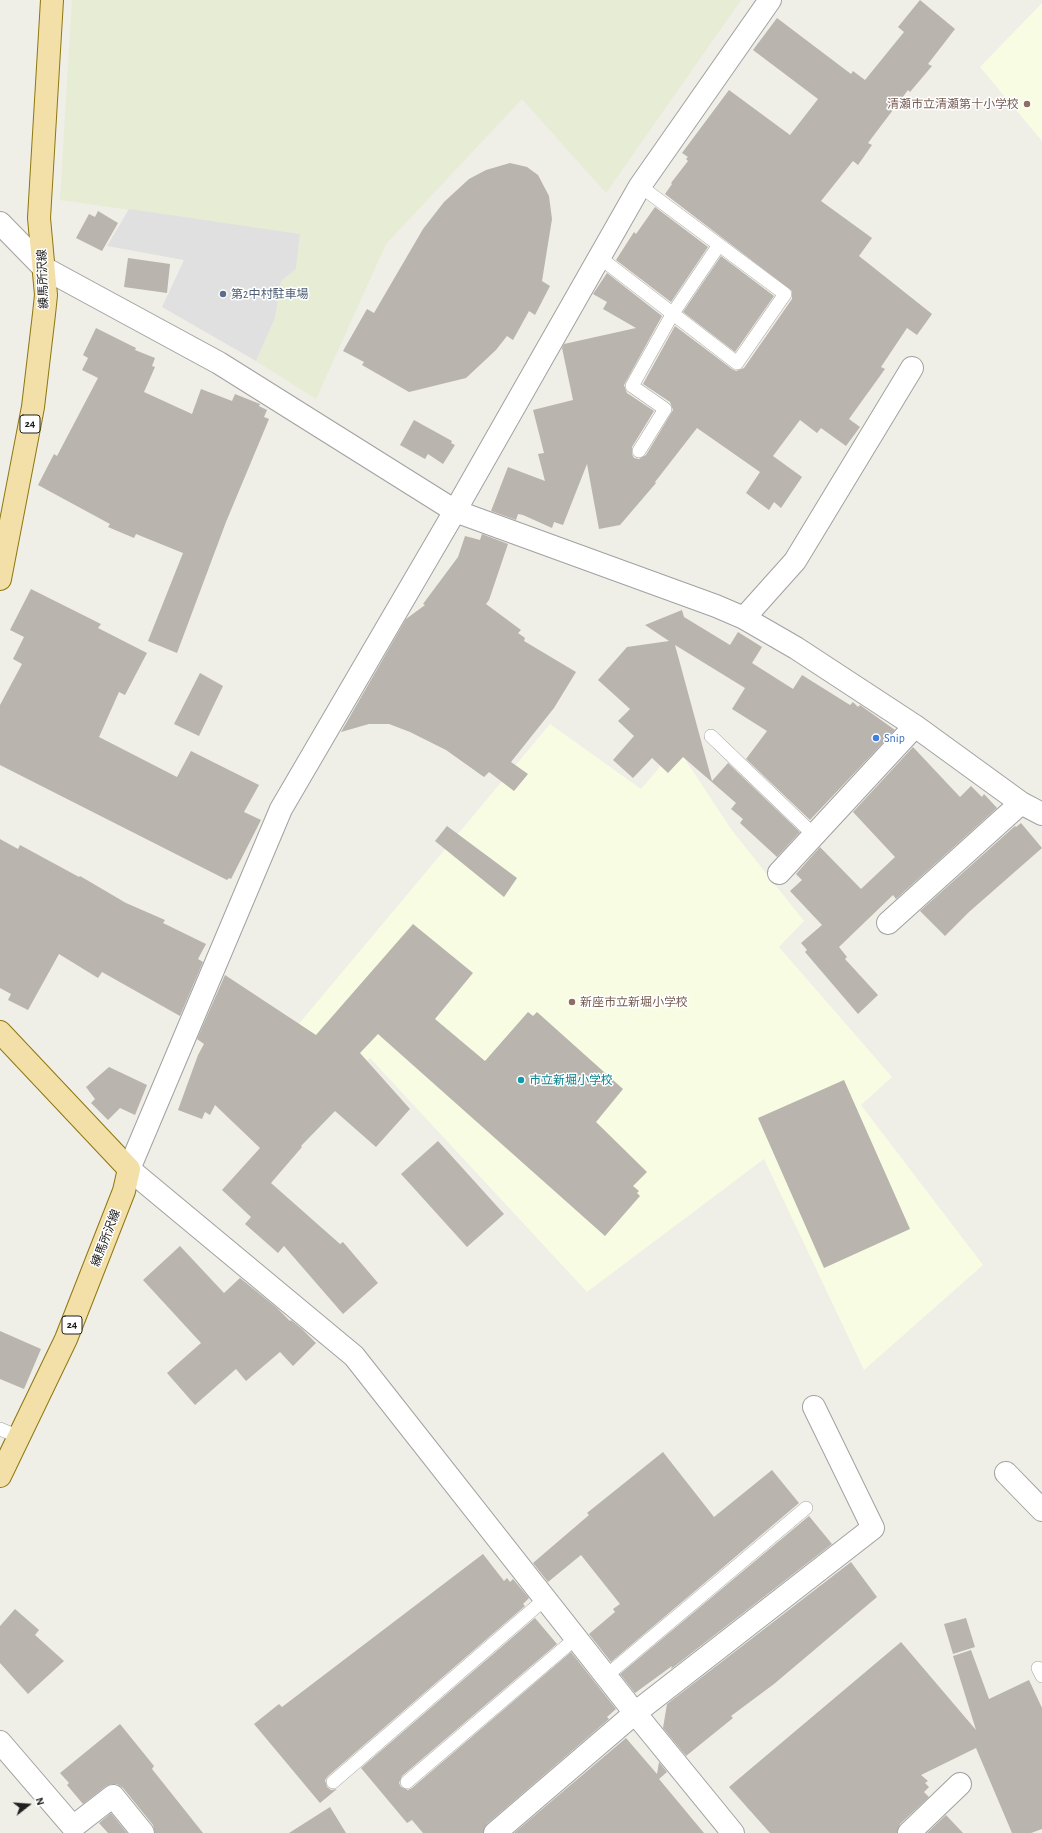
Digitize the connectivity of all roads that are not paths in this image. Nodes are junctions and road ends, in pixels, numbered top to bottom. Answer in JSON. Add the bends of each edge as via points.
{"nodes":[{"id":1,"x":52,"y":0,"type":"edge"},
{"id":2,"x":770,"y":0,"type":"edge"},
{"id":3,"x":640,"y":186,"type":"junction"},
{"id":4,"x":0,"y":223,"type":"edge"},
{"id":5,"x":719,"y":245,"type":"junction"},
{"id":6,"x":600,"y":257,"type":"junction"},
{"id":7,"x":44,"y":268,"type":"junction"},
{"id":8,"x":673,"y":313,"type":"junction"},
{"id":9,"x":912,"y":368,"type":"dead end"},
{"id":10,"x":639,"y":451,"type":"dead end"},
{"id":11,"x":455,"y":511,"type":"junction"},
{"id":12,"x":0,"y":578,"type":"edge"},
{"id":13,"x":744,"y":618,"type":"junction"},
{"id":14,"x":915,"y":726,"type":"junction"},
{"id":15,"x":711,"y":736,"type":"dead end"},
{"id":16,"x":1021,"y":804,"type":"junction"},
{"id":17,"x":1042,"y":814,"type":"edge"},
{"id":18,"x":815,"y":836,"type":"junction"},
{"id":19,"x":779,"y":873,"type":"dead end"},
{"id":20,"x":888,"y":923,"type":"dead end"},
{"id":21,"x":0,"y":1032,"type":"edge"},
{"id":22,"x":129,"y":1169,"type":"junction"},
{"id":23,"x":814,"y":1407,"type":"dead end"},
{"id":24,"x":9,"y":1433,"type":"edge"},
{"id":25,"x":1006,"y":1473,"type":"dead end"},
{"id":26,"x":0,"y":1476,"type":"edge"},
{"id":27,"x":806,"y":1508,"type":"dead end"},
{"id":28,"x":1042,"y":1510,"type":"edge"},
{"id":29,"x":545,"y":1599,"type":"junction"},
{"id":30,"x":576,"y":1638,"type":"junction"},
{"id":31,"x":606,"y":1676,"type":"junction"},
{"id":32,"x":635,"y":1713,"type":"junction"},
{"id":33,"x":0,"y":1742,"type":"edge"},
{"id":34,"x":334,"y":1782,"type":"dead end"},
{"id":35,"x":407,"y":1782,"type":"dead end"},
{"id":36,"x":960,"y":1784,"type":"dead end"},
{"id":37,"x":142,"y":1833,"type":"edge"},
{"id":38,"x":495,"y":1833,"type":"edge"},
{"id":39,"x":733,"y":1833,"type":"edge"},
{"id":40,"x":909,"y":1833,"type":"edge"}],
"edges":[{"from":1,"to":7,"type":"main road","name":"練馬所沢線","number":"24","via":[[39,218]]},
{"from":2,"to":3,"type":"street"},
{"from":3,"to":5,"type":"lane"},
{"from":3,"to":6,"type":"street"},
{"from":4,"to":7,"type":"street"},
{"from":5,"to":8,"type":"lane"},
{"from":5,"to":8,"type":"lane","via":[[785,294],[738,363]]},
{"from":6,"to":8,"type":"lane"},
{"from":6,"to":11,"type":"street"},
{"from":7,"to":11,"type":"street","via":[[219,363]]},
{"from":7,"to":12,"type":"main road","name":"練馬所沢線","number":"24","via":[[45,302],[33,407]]},
{"from":8,"to":10,"type":"lane","via":[[632,386],[665,409]]},
{"from":9,"to":13,"type":"street","via":[[795,561]]},
{"from":11,"to":13,"type":"street"},
{"from":11,"to":22,"type":"street","via":[[281,809]]},
{"from":13,"to":14,"type":"street","via":[[796,648]]},
{"from":14,"to":16,"type":"street"},
{"from":14,"to":18,"type":"street"},
{"from":15,"to":18,"type":"lane"},
{"from":16,"to":17,"type":"street"},
{"from":16,"to":20,"type":"street"},
{"from":18,"to":19,"type":"street"},
{"from":21,"to":22,"type":"main road"},
{"from":22,"to":24,"type":"main road","name":"練馬所沢線","number":"24","via":[[124,1191],[66,1339]]},
{"from":22,"to":29,"type":"street","via":[[354,1356]]},
{"from":23,"to":32,"type":"street","via":[[873,1528]]},
{"from":24,"to":26,"type":"main road","name":"練馬所沢線","number":"24"},
{"from":25,"to":28,"type":"street"},
{"from":27,"to":31,"type":"lane"},
{"from":29,"to":30,"type":"street"},
{"from":29,"to":34,"type":"lane"},
{"from":30,"to":31,"type":"street"},
{"from":30,"to":35,"type":"lane"},
{"from":31,"to":32,"type":"street"},
{"from":32,"to":38,"type":"street"},
{"from":32,"to":39,"type":"street"},
{"from":33,"to":37,"type":"street","via":[[73,1827],[114,1796]]},
{"from":36,"to":40,"type":"street"}]}
